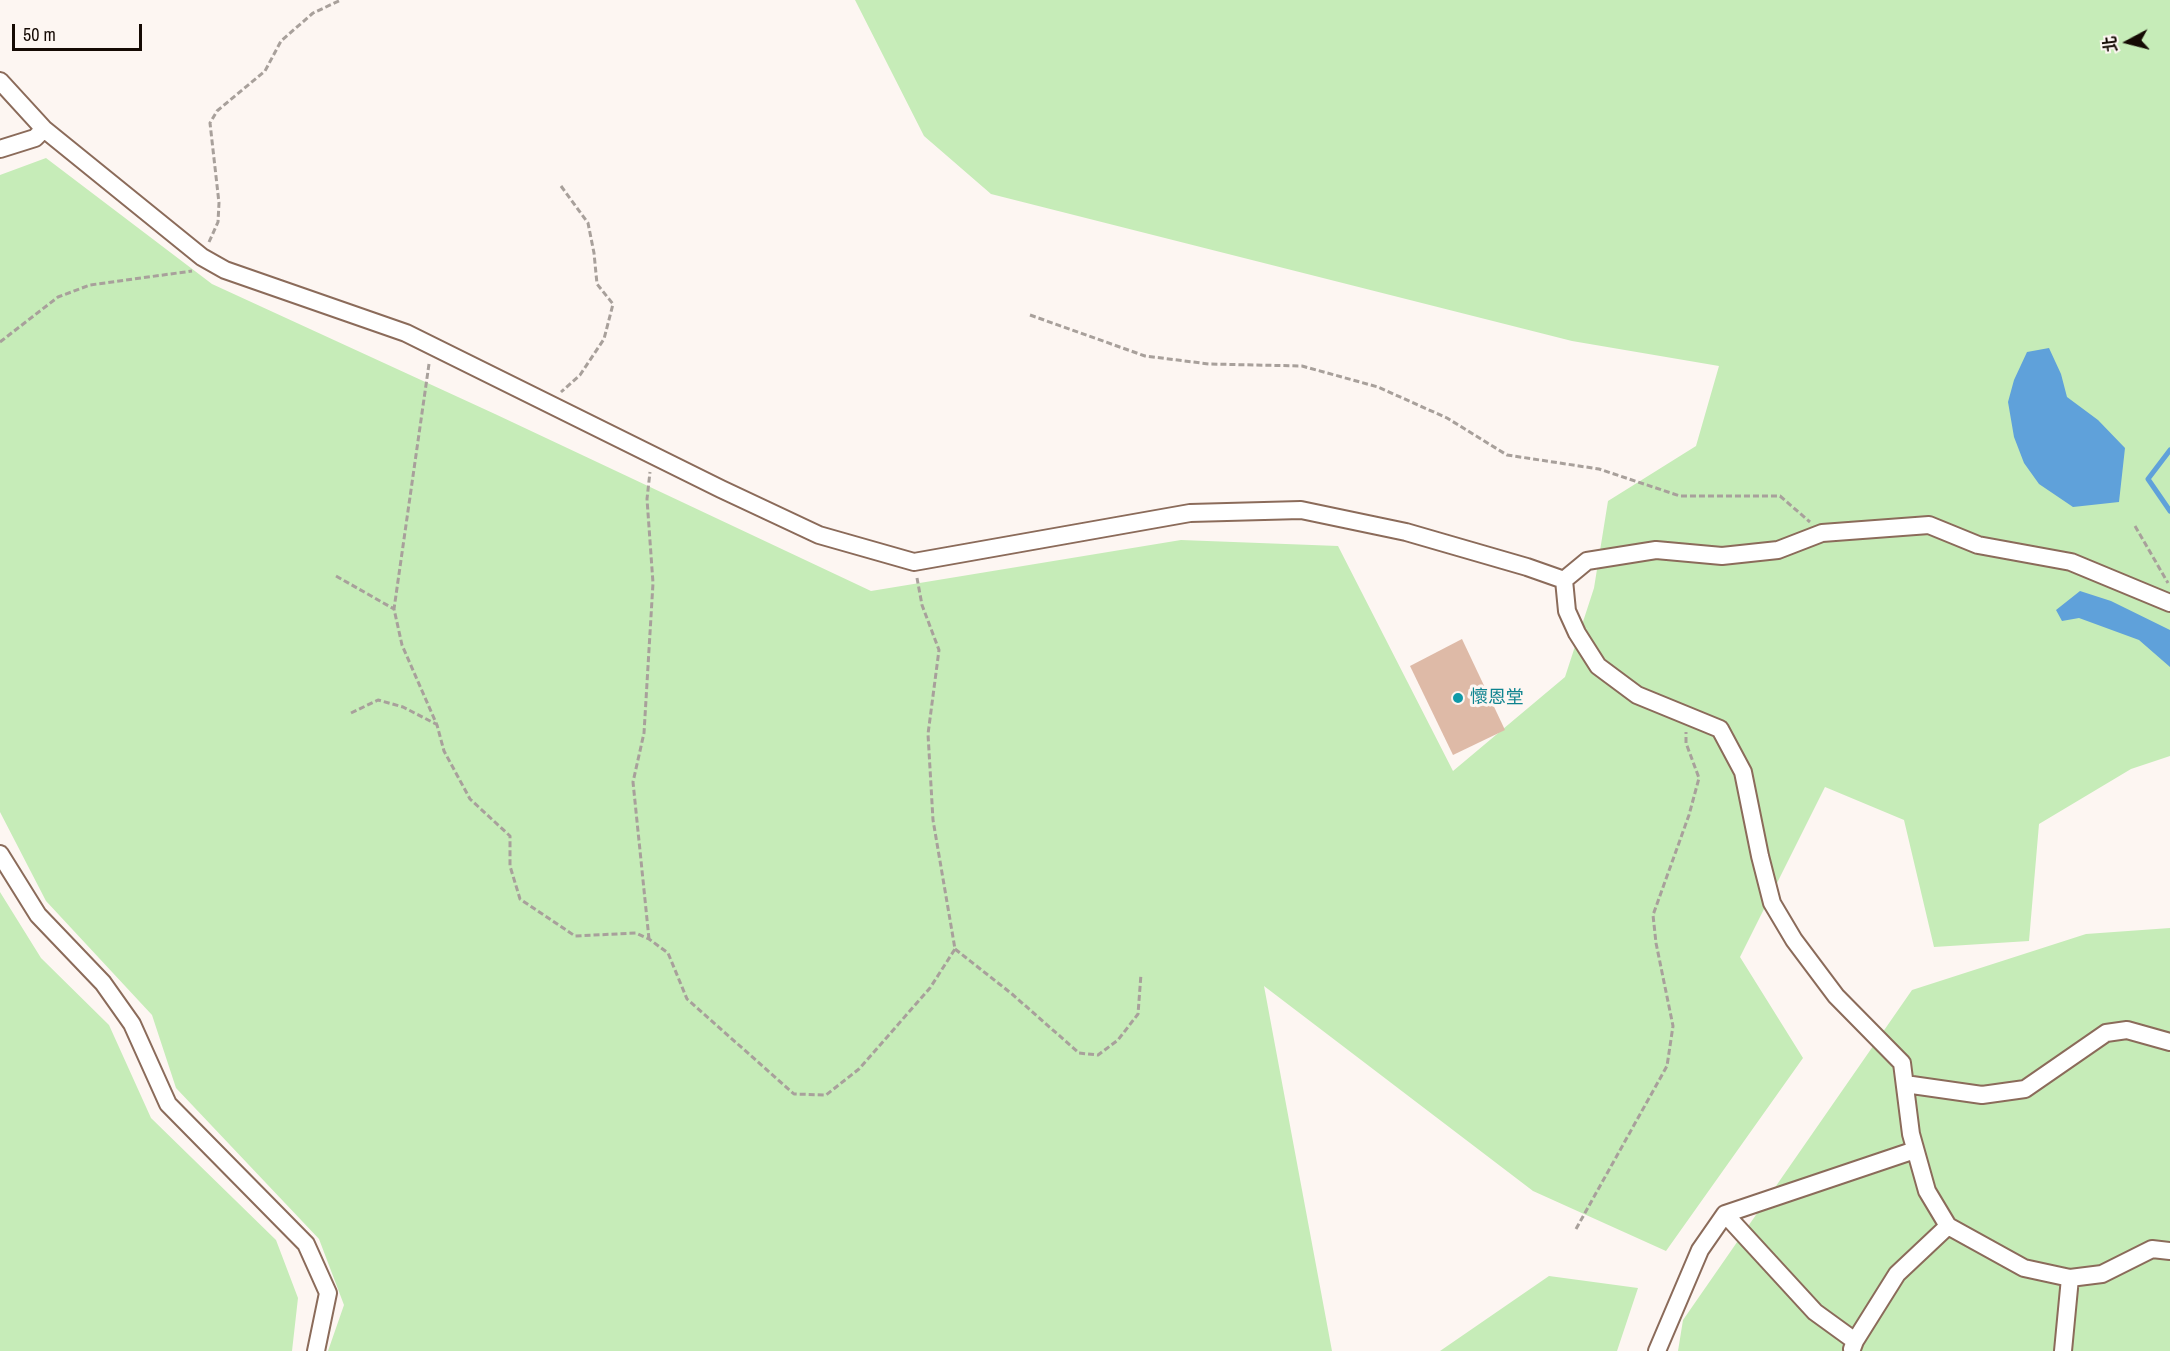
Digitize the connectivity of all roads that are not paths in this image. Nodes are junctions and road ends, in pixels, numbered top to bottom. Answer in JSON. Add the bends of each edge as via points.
{"nodes":[{"id":1,"x":0,"y":81,"type":"edge"},
{"id":2,"x":44,"y":129,"type":"junction"},
{"id":3,"x":0,"y":149,"type":"edge"},
{"id":4,"x":1564,"y":580,"type":"junction"},
{"id":5,"x":2170,"y":603,"type":"edge"},
{"id":6,"x":0,"y":854,"type":"edge"},
{"id":7,"x":2170,"y":1042,"type":"edge"},
{"id":8,"x":1905,"y":1084,"type":"junction"},
{"id":9,"x":1915,"y":1150,"type":"junction"},
{"id":10,"x":1725,"y":1214,"type":"junction"},
{"id":11,"x":1948,"y":1226,"type":"junction"},
{"id":12,"x":2170,"y":1251,"type":"edge"},
{"id":13,"x":2070,"y":1278,"type":"junction"},
{"id":14,"x":1853,"y":1346,"type":"edge"},
{"id":15,"x":316,"y":1351,"type":"edge"},
{"id":16,"x":1657,"y":1351,"type":"edge"},
{"id":17,"x":2063,"y":1351,"type":"edge"}],
"edges":[{"from":1,"to":2,"type":"street"},
{"from":2,"to":3,"type":"street","via":[[34,138]]},
{"from":2,"to":4,"type":"street","via":[[225,270],[406,333],[819,535],[914,562],[1190,513],[1301,510],[1406,532]]},
{"from":4,"to":5,"type":"street","via":[[1587,561],[1656,550],[1722,556],[1778,550],[1822,533],[1929,525],[1978,544],[2071,562]]},
{"from":4,"to":8,"type":"street","via":[[1567,611],[1598,666],[1637,695],[1720,729],[1743,772],[1772,903],[1836,996],[1902,1063]]},
{"from":6,"to":15,"type":"street","via":[[38,915],[103,983],[132,1024],[168,1104],[306,1244],[328,1293]]},
{"from":7,"to":8,"type":"street","via":[[2127,1030],[2106,1032],[2025,1089],[1982,1095]]},
{"from":8,"to":9,"type":"street"},
{"from":9,"to":10,"type":"street"},
{"from":9,"to":11,"type":"street","via":[[1927,1191]]},
{"from":10,"to":14,"type":"street","via":[[1815,1312]]},
{"from":10,"to":16,"type":"street","via":[[1700,1250]]},
{"from":11,"to":13,"type":"street","via":[[2024,1268]]},
{"from":11,"to":14,"type":"street","via":[[1897,1274]]},
{"from":12,"to":13,"type":"street","via":[[2152,1249],[2102,1274]]},
{"from":13,"to":17,"type":"street"}]}
